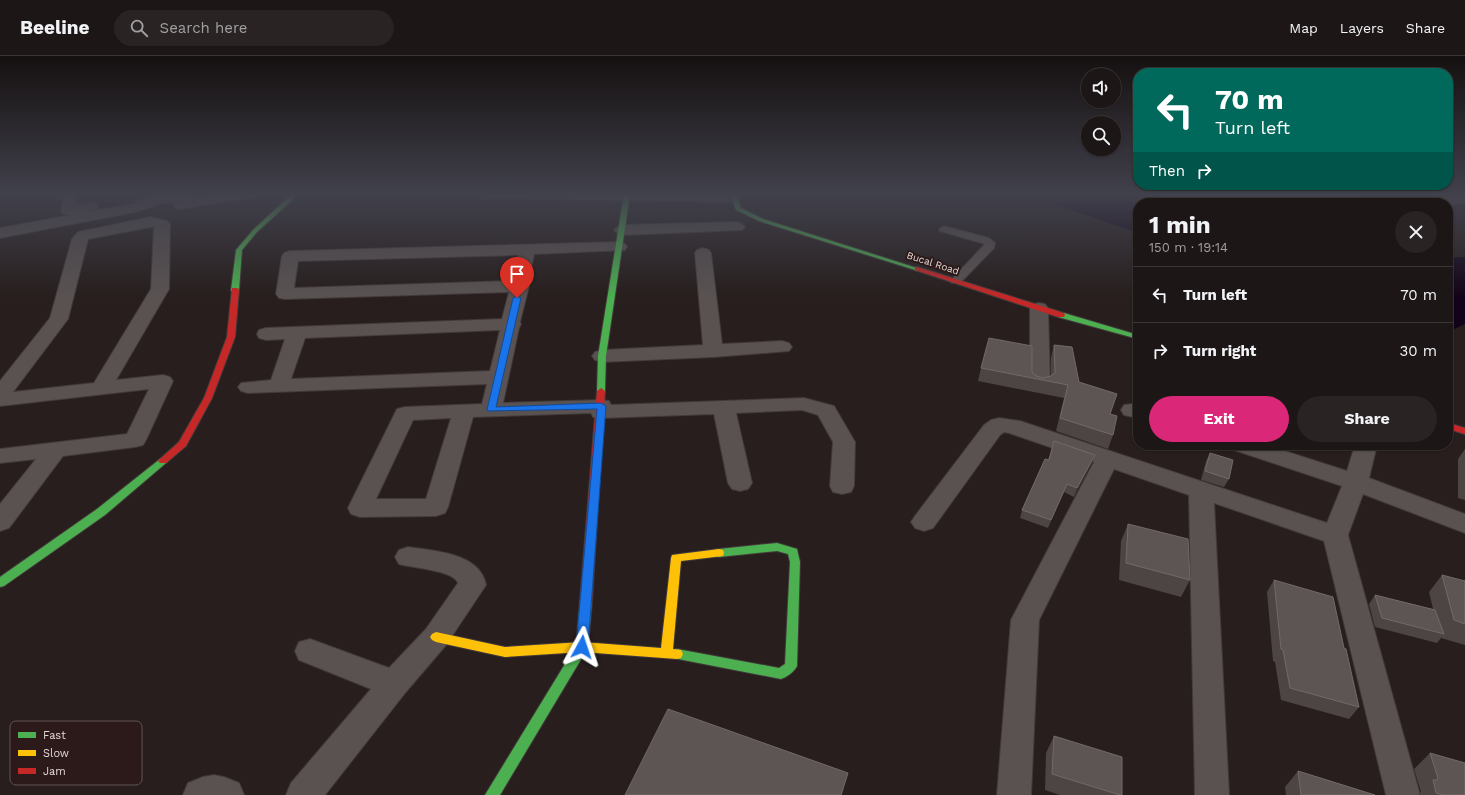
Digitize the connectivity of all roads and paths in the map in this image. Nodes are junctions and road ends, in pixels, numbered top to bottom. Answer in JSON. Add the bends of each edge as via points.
{"nodes":[{"id":1,"x":17,"y":228,"type":"edge"},
{"id":2,"x":119,"y":228,"type":"edge"},
{"id":3,"x":162,"y":228,"type":"edge"},
{"id":4,"x":258,"y":228,"type":"edge"},
{"id":5,"x":680,"y":228,"type":"edge"},
{"id":6,"x":788,"y":228,"type":"edge"},
{"id":7,"x":944,"y":229,"type":"dead end"},
{"id":8,"x":622,"y":230,"type":"joint"},
{"id":9,"x":0,"y":233,"type":"edge"},
{"id":10,"x":619,"y":247,"type":"junction"},
{"id":11,"x":527,"y":249,"type":"junction"},
{"id":12,"x":703,"y":253,"type":"dead end"},
{"id":13,"x":956,"y":281,"type":"junction"},
{"id":14,"x":520,"y":286,"type":"junction"},
{"id":15,"x":1039,"y":308,"type":"junction"},
{"id":16,"x":512,"y":324,"type":"junction"},
{"id":17,"x":297,"y":333,"type":"junction"},
{"id":18,"x":266,"y":334,"type":"dead end"},
{"id":19,"x":1133,"y":336,"type":"edge"},
{"id":20,"x":782,"y":347,"type":"dead end"},
{"id":21,"x":713,"y":351,"type":"junction"},
{"id":22,"x":602,"y":356,"type":"junction"},
{"id":23,"x":499,"y":377,"type":"junction"},
{"id":24,"x":1040,"y":384,"type":"edge"},
{"id":25,"x":279,"y":386,"type":"junction"},
{"id":26,"x":102,"y":387,"type":"junction"},
{"id":27,"x":248,"y":387,"type":"dead end"},
{"id":28,"x":0,"y":395,"type":"edge"},
{"id":29,"x":0,"y":400,"type":"edge"},
{"id":30,"x":724,"y":408,"type":"junction"},
{"id":31,"x":601,"y":409,"type":"junction"},
{"id":32,"x":491,"y":410,"type":"junction"},
{"id":33,"x":464,"y":411,"type":"junction"},
{"id":34,"x":1453,"y":427,"type":"edge"},
{"id":35,"x":1465,"y":431,"type":"edge"},
{"id":36,"x":56,"y":449,"type":"junction"},
{"id":37,"x":1257,"y":450,"type":"edge"},
{"id":38,"x":1365,"y":450,"type":"edge"},
{"id":39,"x":0,"y":456,"type":"edge"},
{"id":40,"x":1107,"y":459,"type":"junction"},
{"id":41,"x":1356,"y":482,"type":"junction"},
{"id":42,"x":740,"y":483,"type":"dead end"},
{"id":43,"x":842,"y":486,"type":"dead end"},
{"id":44,"x":1201,"y":491,"type":"junction"},
{"id":45,"x":0,"y":522,"type":"edge"},
{"id":46,"x":924,"y":522,"type":"dead end"},
{"id":47,"x":1465,"y":524,"type":"edge"},
{"id":48,"x":1335,"y":535,"type":"junction"},
{"id":49,"x":408,"y":557,"type":"dead end"},
{"id":50,"x":0,"y":583,"type":"edge"},
{"id":51,"x":436,"y":637,"type":"junction"},
{"id":52,"x":582,"y":647,"type":"junction"},
{"id":53,"x":310,"y":651,"type":"dead end"},
{"id":54,"x":668,"y":652,"type":"junction"},
{"id":55,"x":394,"y":684,"type":"junction"},
{"id":56,"x":200,"y":795,"type":"edge"},
{"id":57,"x":227,"y":795,"type":"edge"},
{"id":58,"x":303,"y":795,"type":"edge"},
{"id":59,"x":492,"y":795,"type":"edge"},
{"id":60,"x":1014,"y":795,"type":"edge"},
{"id":61,"x":1212,"y":795,"type":"edge"},
{"id":62,"x":1403,"y":795,"type":"edge"}],
"edges":[{"from":1,"to":9,"type":"street"},
{"from":2,"to":28,"type":"street","via":[[83,236],[80,239],[59,319]]},
{"from":3,"to":26,"type":"street","via":[[160,289]]},
{"from":4,"to":50,"type":"street","via":[[238,250],[231,337],[208,398],[183,444],[101,512]]},
{"from":5,"to":8,"type":"street"},
{"from":6,"to":13,"type":"street","name":"Bucal Road"},
{"from":7,"to":13,"type":"lane","via":[[990,243],[990,246]]},
{"from":8,"to":10,"type":"street"},
{"from":10,"to":11,"type":"street"},
{"from":10,"to":22,"type":"street"},
{"from":11,"to":14,"type":"street"},
{"from":11,"to":14,"type":"street","via":[[290,256],[285,294]]},
{"from":12,"to":21,"type":"street"},
{"from":13,"to":15,"type":"street","name":"Bucal Road"},
{"from":14,"to":16,"type":"street"},
{"from":15,"to":19,"type":"street","name":"Bucal Road"},
{"from":15,"to":24,"type":"street"},
{"from":16,"to":17,"type":"street"},
{"from":16,"to":23,"type":"street"},
{"from":17,"to":18,"type":"street"},
{"from":17,"to":25,"type":"street"},
{"from":20,"to":21,"type":"street"},
{"from":21,"to":22,"type":"street"},
{"from":22,"to":31,"type":"street"},
{"from":23,"to":25,"type":"street"},
{"from":23,"to":32,"type":"street"},
{"from":25,"to":27,"type":"street"},
{"from":26,"to":29,"type":"street"},
{"from":26,"to":36,"type":"street","via":[[162,381],[135,440]]},
{"from":30,"to":31,"type":"street"},
{"from":30,"to":42,"type":"street"},
{"from":30,"to":43,"type":"street","via":[[804,404],[826,411],[844,442]]},
{"from":31,"to":32,"type":"street"},
{"from":31,"to":52,"type":"street"},
{"from":32,"to":33,"type":"street"},
{"from":33,"to":33,"type":"street","via":[[436,507],[360,508],[405,414]]},
{"from":34,"to":35,"type":"street"},
{"from":36,"to":39,"type":"street"},
{"from":36,"to":45,"type":"street"},
{"from":37,"to":41,"type":"street"},
{"from":38,"to":41,"type":"street"},
{"from":40,"to":44,"type":"street"},
{"from":40,"to":46,"type":"street","via":[[1012,426],[999,425],[992,430]]},
{"from":40,"to":60,"type":"street","via":[[1025,620]]},
{"from":41,"to":47,"type":"street"},
{"from":41,"to":48,"type":"street"},
{"from":44,"to":48,"type":"street"},
{"from":44,"to":61,"type":"street"},
{"from":48,"to":62,"type":"street"},
{"from":49,"to":51,"type":"street","via":[[451,565],[471,575],[473,580]]},
{"from":51,"to":52,"type":"street","via":[[496,651]]},
{"from":51,"to":55,"type":"street"},
{"from":52,"to":54,"type":"street"},
{"from":52,"to":59,"type":"street"},
{"from":53,"to":55,"type":"street"},
{"from":54,"to":54,"type":"street","via":[[676,558],[777,547],[793,552],[795,562],[791,666],[781,674]]},
{"from":55,"to":58,"type":"street"},
{"from":56,"to":57,"type":"street","via":[[218,792]]}]}
